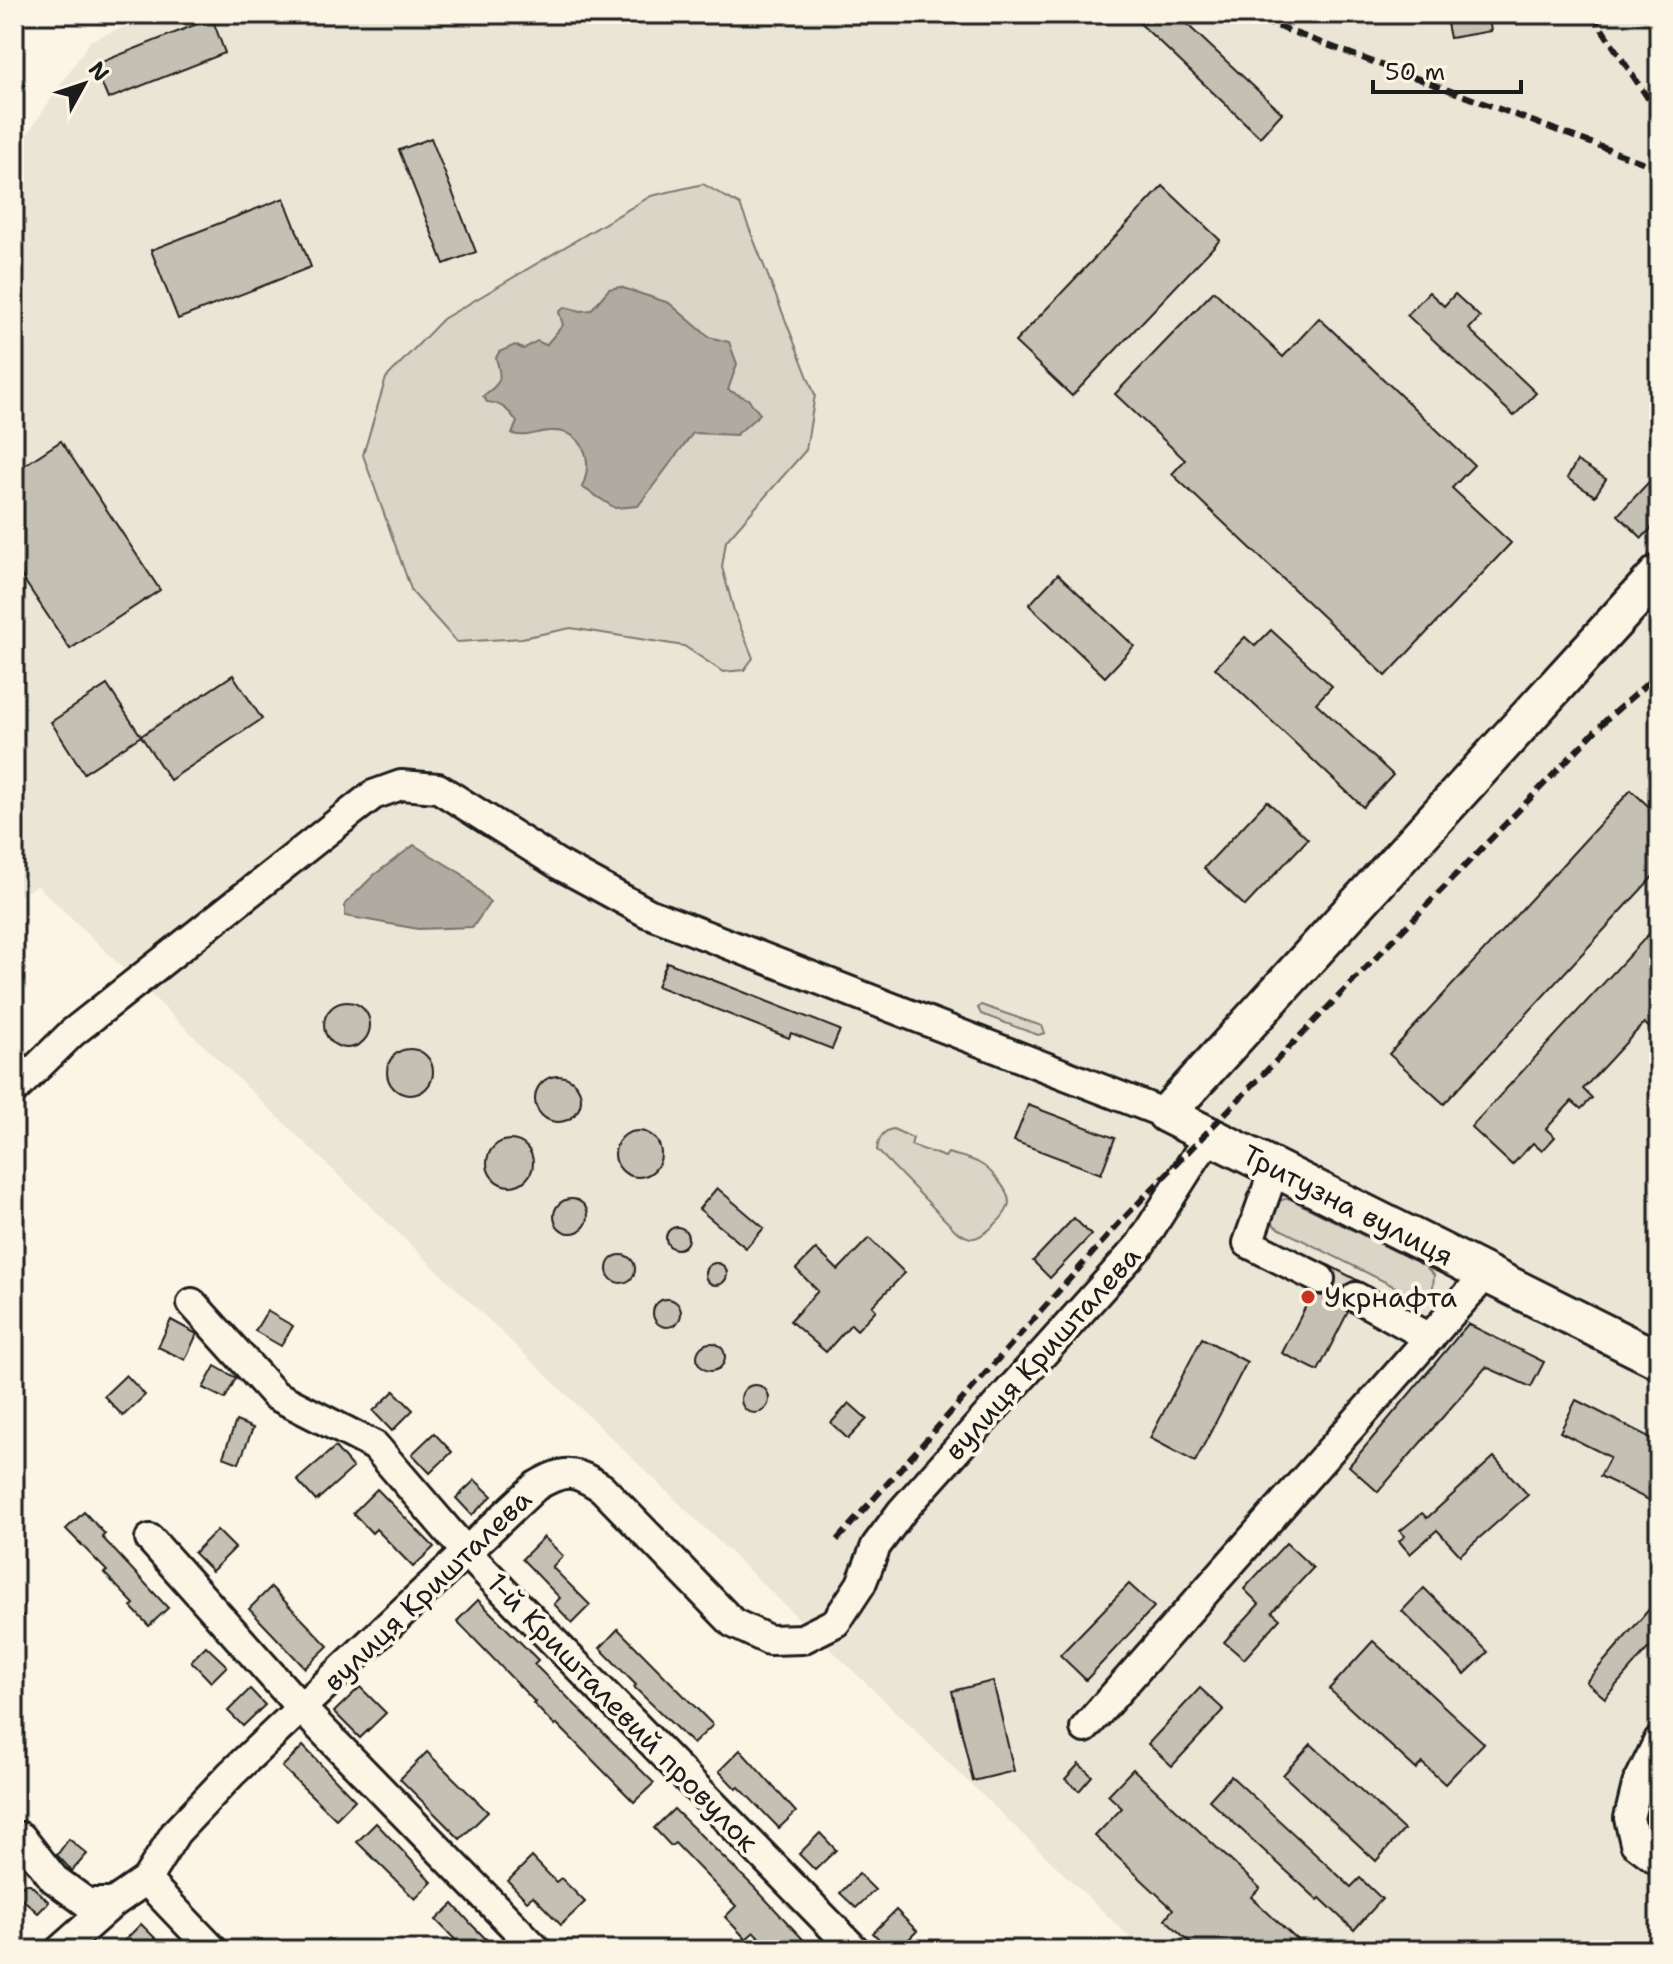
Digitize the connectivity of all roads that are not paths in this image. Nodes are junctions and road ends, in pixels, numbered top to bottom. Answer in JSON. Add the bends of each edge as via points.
{"nodes":[{"id":1,"x":1659,"y":573,"type":"edge"},
{"id":2,"x":14,"y":1090,"type":"edge"},
{"id":3,"x":1166,"y":1114,"type":"junction"},
{"id":4,"x":1212,"y":1136,"type":"junction"},
{"id":5,"x":1275,"y":1167,"type":"junction"},
{"id":6,"x":1486,"y":1274,"type":"junction"},
{"id":7,"x":1320,"y":1279,"type":"tunnel mouth"},
{"id":8,"x":1356,"y":1297,"type":"tunnel mouth"},
{"id":9,"x":192,"y":1303,"type":"dead end"},
{"id":10,"x":1430,"y":1338,"type":"junction"},
{"id":11,"x":1659,"y":1360,"type":"edge"},
{"id":12,"x":150,"y":1539,"type":"dead end"},
{"id":13,"x":467,"y":1553,"type":"junction"},
{"id":14,"x":302,"y":1709,"type":"junction"},
{"id":15,"x":1085,"y":1728,"type":"dead end"},
{"id":16,"x":1659,"y":1740,"type":"edge"},
{"id":17,"x":21,"y":1837,"type":"dead end"},
{"id":18,"x":1659,"y":1861,"type":"edge"},
{"id":19,"x":146,"y":1880,"type":"junction"},
{"id":20,"x":113,"y":1903,"type":"junction"},
{"id":21,"x":60,"y":1950,"type":"edge"},
{"id":22,"x":213,"y":1950,"type":"edge"},
{"id":23,"x":537,"y":1950,"type":"edge"},
{"id":24,"x":855,"y":1950,"type":"edge"}],
"edges":[{"from":1,"to":3,"type":"main road"},
{"from":2,"to":3,"type":"street","via":[[72,1033],[350,813],[373,795],[401,785],[438,788],[648,913]]},
{"from":3,"to":4,"type":"main road","name":"Тритузна вулиця"},
{"from":4,"to":5,"type":"main road","name":"Тритузна вулиця"},
{"from":4,"to":13,"type":"street","name":"вулиця Кришталева","via":[[1140,1245],[902,1511],[876,1546],[861,1584],[836,1622],[802,1639],[769,1640],[733,1623],[602,1488],[580,1474],[555,1475],[536,1486]]},
{"from":5,"to":6,"type":"main road","name":"Тритузна вулиця"},
{"from":5,"to":7,"type":"street","via":[[1248,1243]]},
{"from":6,"to":10,"type":"street"},
{"from":6,"to":11,"type":"main road","name":"Тритузна вулиця"},
{"from":8,"to":10,"type":"street"},
{"from":9,"to":13,"type":"street","name":"1-й Кришталевий провулок","via":[[275,1395],[375,1446]]},
{"from":10,"to":15,"type":"street"},
{"from":12,"to":14,"type":"street"},
{"from":13,"to":14,"type":"street","name":"вулиця Кришталева"},
{"from":13,"to":24,"type":"street","name":"1-й Кришталевий провулок"},
{"from":14,"to":19,"type":"street","name":"вулиця Кришталева","via":[[176,1832]]},
{"from":14,"to":23,"type":"street"},
{"from":16,"to":18,"type":"street","via":[[1637,1785],[1629,1818],[1635,1843]]},
{"from":17,"to":20,"type":"street","via":[[54,1879],[87,1903]]},
{"from":19,"to":20,"type":"street","name":"вулиця Кришталева"},
{"from":19,"to":22,"type":"street"},
{"from":20,"to":21,"type":"street","name":"вулиця Кришталева"}]}
